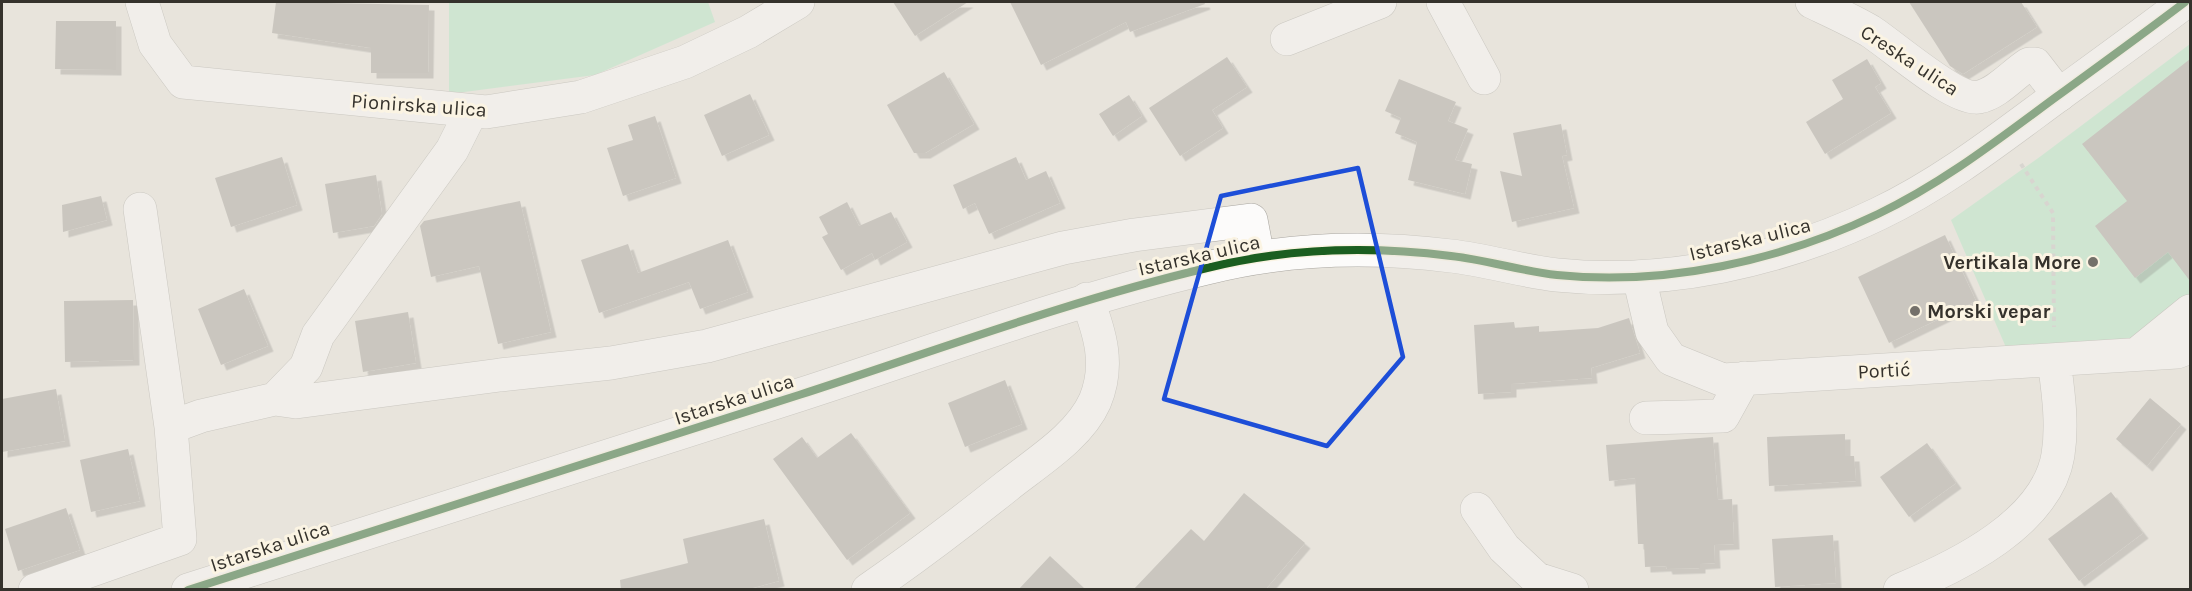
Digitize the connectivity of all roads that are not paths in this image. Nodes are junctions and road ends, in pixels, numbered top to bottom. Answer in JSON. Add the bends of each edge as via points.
{"nodes":[{"id":1,"x":142,"y":2,"type":"edge"},
{"id":2,"x":798,"y":2,"type":"edge"},
{"id":3,"x":1380,"y":2,"type":"edge"},
{"id":4,"x":1443,"y":2,"type":"edge"},
{"id":5,"x":1812,"y":2,"type":"edge"},
{"id":6,"x":2185,"y":2,"type":"edge"},
{"id":7,"x":1287,"y":39,"type":"dead end"},
{"id":8,"x":1484,"y":78,"type":"dead end"},
{"id":9,"x":2059,"y":95,"type":"junction"},
{"id":10,"x":471,"y":112,"type":"junction"},
{"id":11,"x":140,"y":209,"type":"dead end"},
{"id":12,"x":1258,"y":257,"type":"junction"},
{"id":13,"x":1639,"y":277,"type":"junction"},
{"id":14,"x":1087,"y":299,"type":"junction"},
{"id":15,"x":2190,"y":311,"type":"edge"},
{"id":16,"x":2190,"y":347,"type":"edge"},
{"id":17,"x":2137,"y":354,"type":"junction"},
{"id":18,"x":2054,"y":360,"type":"junction"},
{"id":19,"x":1744,"y":378,"type":"junction"},
{"id":20,"x":274,"y":399,"type":"junction"},
{"id":21,"x":1646,"y":418,"type":"dead end"},
{"id":22,"x":171,"y":427,"type":"junction"},
{"id":23,"x":1477,"y":510,"type":"dead end"},
{"id":24,"x":35,"y":590,"type":"edge"},
{"id":25,"x":188,"y":590,"type":"edge"},
{"id":26,"x":868,"y":590,"type":"edge"},
{"id":27,"x":1572,"y":590,"type":"edge"},
{"id":28,"x":1900,"y":590,"type":"edge"}],
"edges":[{"from":1,"to":10,"type":"street","name":"Pionirska ulica","via":[[155,44],[183,82]]},
{"from":2,"to":10,"type":"street","name":"Pionirska ulica","via":[[748,32],[685,62],[581,97]]},
{"from":3,"to":7,"type":"street"},
{"from":4,"to":8,"type":"street"},
{"from":5,"to":9,"type":"street","name":"Creska ulica","via":[[1870,31],[1967,97],[1995,91],[2029,64],[2035,64]]},
{"from":6,"to":9,"type":"street","name":"Istarska ulica"},
{"from":9,"to":13,"type":"street","name":"Istarska ulica","via":[[1957,169],[1911,197],[1821,239],[1727,266]]},
{"from":10,"to":20,"type":"street","via":[[452,150],[318,335],[306,367]]},
{"from":11,"to":22,"type":"street"},
{"from":12,"to":13,"type":"street","name":"Istarska ulica","via":[[1373,249],[1453,256],[1556,275]]},
{"from":12,"to":14,"type":"street","name":"Istarska ulica"},
{"from":12,"to":20,"type":"street","name":"Istarska ulica","via":[[1251,220],[1134,235],[1063,248],[707,346],[611,363],[296,402]]},
{"from":13,"to":19,"type":"street","name":"Portić","via":[[1652,332],[1671,360],[1723,380]]},
{"from":14,"to":25,"type":"street","name":"Istarska ulica","via":[[688,432]]},
{"from":14,"to":26,"type":"street","via":[[1103,354],[1096,399],[1089,412],[1046,455]]},
{"from":15,"to":17,"type":"street"},
{"from":16,"to":17,"type":"street","name":"Portić","via":[[2177,352]]},
{"from":17,"to":18,"type":"street","name":"Portić"},
{"from":18,"to":19,"type":"street","name":"Portić"},
{"from":18,"to":28,"type":"street","via":[[2061,412],[2058,457],[2046,488],[2023,518],[1985,546]]},
{"from":19,"to":21,"type":"street","via":[[1723,416]]},
{"from":20,"to":22,"type":"street","name":"Istarska ulica"},
{"from":22,"to":24,"type":"street","via":[[180,539]]},
{"from":23,"to":27,"type":"street","via":[[1504,548],[1537,579]]}]}
